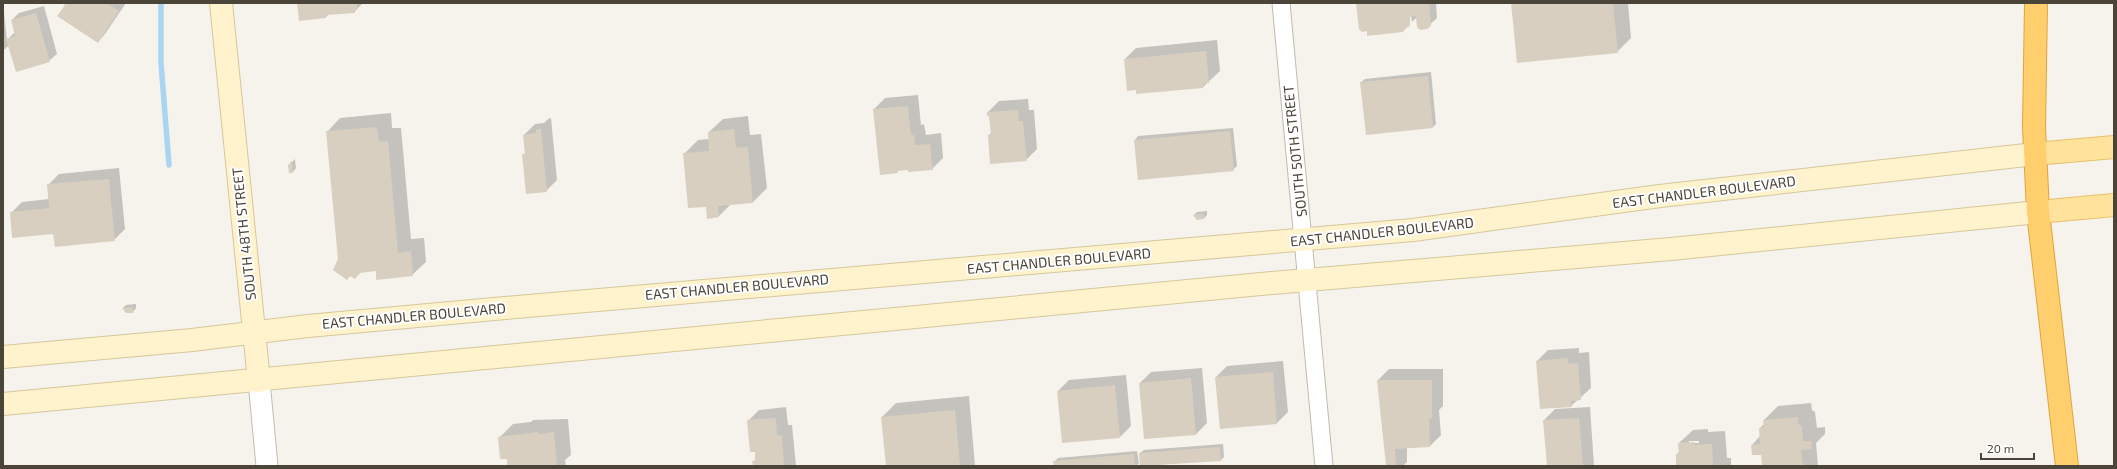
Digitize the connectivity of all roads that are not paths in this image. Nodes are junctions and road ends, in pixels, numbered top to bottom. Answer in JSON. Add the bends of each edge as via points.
{"nodes":[{"id":1,"x":221,"y":3,"type":"edge"},
{"id":2,"x":1281,"y":3,"type":"edge"},
{"id":3,"x":2036,"y":3,"type":"edge"},
{"id":4,"x":2114,"y":147,"type":"edge"},
{"id":5,"x":2035,"y":154,"type":"junction"},
{"id":6,"x":2105,"y":206,"type":"edge"},
{"id":7,"x":2038,"y":212,"type":"junction"},
{"id":8,"x":1304,"y":240,"type":"junction"},
{"id":9,"x":1308,"y":281,"type":"junction"},
{"id":10,"x":254,"y":333,"type":"junction"},
{"id":11,"x":3,"y":357,"type":"edge"},
{"id":12,"x":259,"y":380,"type":"junction"},
{"id":13,"x":3,"y":404,"type":"edge"},
{"id":14,"x":267,"y":466,"type":"edge"},
{"id":15,"x":1324,"y":466,"type":"edge"},
{"id":16,"x":2067,"y":466,"type":"edge"}],
"edges":[{"from":1,"to":10,"type":"main road","name":"SOUTH 48TH STREET"},
{"from":2,"to":8,"type":"street","name":"SOUTH 50TH STREET"},
{"from":3,"to":5,"type":"highway"},
{"from":4,"to":5,"type":"main road","name":"EAST CHANDLER BOULEVARD"},
{"from":5,"to":7,"type":"highway"},
{"from":5,"to":8,"type":"main road","name":"EAST CHANDLER BOULEVARD","via":[[1660,196],[1413,230]]},
{"from":6,"to":7,"type":"main road"},
{"from":7,"to":9,"type":"main road","via":[[1671,249]]},
{"from":7,"to":16,"type":"highway"},
{"from":8,"to":9,"type":"street","name":"SOUTH 50TH STREET"},
{"from":8,"to":10,"type":"main road","name":"EAST CHANDLER BOULEVARD","via":[[494,308]]},
{"from":9,"to":12,"type":"main road"},
{"from":9,"to":15,"type":"street","name":"SOUTH 50TH STREET"},
{"from":10,"to":11,"type":"main road","name":"EAST CHANDLER BOULEVARD"},
{"from":10,"to":12,"type":"main road","name":"SOUTH 48TH STREET"},
{"from":12,"to":13,"type":"main road"},
{"from":12,"to":14,"type":"street","name":"SOUTH 48TH STREET"}]}
